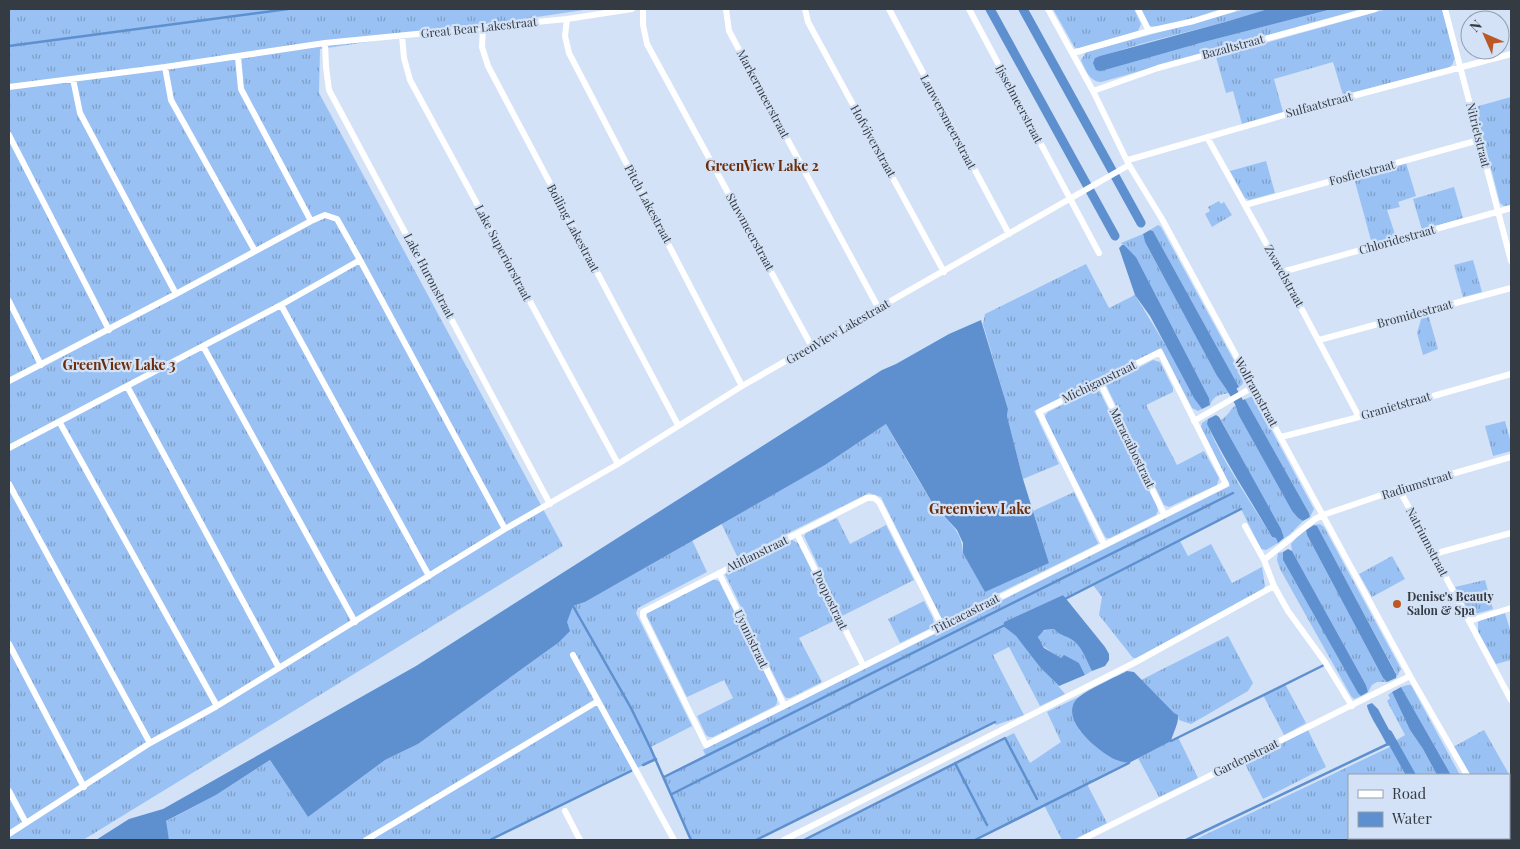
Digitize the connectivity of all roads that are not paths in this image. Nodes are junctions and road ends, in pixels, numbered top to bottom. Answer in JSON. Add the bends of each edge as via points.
{"nodes":[{"id":1,"x":632,"y":9,"type":"edge"},
{"id":2,"x":643,"y":9,"type":"edge"},
{"id":3,"x":726,"y":9,"type":"edge"},
{"id":4,"x":805,"y":9,"type":"edge"},
{"id":5,"x":889,"y":9,"type":"edge"},
{"id":6,"x":969,"y":9,"type":"edge"},
{"id":7,"x":1048,"y":9,"type":"edge"},
{"id":8,"x":1138,"y":9,"type":"edge"},
{"id":9,"x":1234,"y":9,"type":"edge"},
{"id":10,"x":1375,"y":9,"type":"edge"},
{"id":11,"x":1445,"y":9,"type":"edge"},
{"id":12,"x":567,"y":19,"type":"junction"},
{"id":13,"x":483,"y":27,"type":"junction"},
{"id":14,"x":1149,"y":31,"type":"junction"},
{"id":15,"x":402,"y":36,"type":"junction"},
{"id":16,"x":325,"y":43,"type":"junction"},
{"id":17,"x":1073,"y":53,"type":"junction"},
{"id":18,"x":1511,"y":54,"type":"edge"},
{"id":19,"x":238,"y":57,"type":"junction"},
{"id":20,"x":165,"y":68,"type":"junction"},
{"id":21,"x":1461,"y":68,"type":"junction"},
{"id":22,"x":73,"y":79,"type":"junction"},
{"id":23,"x":9,"y":87,"type":"edge"},
{"id":24,"x":1093,"y":91,"type":"junction"},
{"id":25,"x":9,"y":135,"type":"edge"},
{"id":26,"x":1207,"y":137,"type":"junction"},
{"id":27,"x":1479,"y":140,"type":"junction"},
{"id":28,"x":1128,"y":164,"type":"junction"},
{"id":29,"x":1070,"y":200,"type":"junction"},
{"id":30,"x":1245,"y":205,"type":"junction"},
{"id":31,"x":1511,"y":208,"type":"edge"},
{"id":32,"x":1498,"y":212,"type":"junction"},
{"id":33,"x":311,"y":221,"type":"junction"},
{"id":34,"x":1009,"y":234,"type":"junction"},
{"id":35,"x":255,"y":251,"type":"junction"},
{"id":36,"x":1098,"y":253,"type":"dead end"},
{"id":37,"x":360,"y":260,"type":"junction"},
{"id":38,"x":1511,"y":261,"type":"edge"},
{"id":39,"x":944,"y":272,"type":"junction"},
{"id":40,"x":1282,"y":272,"type":"junction"},
{"id":41,"x":1511,"y":288,"type":"edge"},
{"id":42,"x":176,"y":294,"type":"junction"},
{"id":43,"x":9,"y":301,"type":"edge"},
{"id":44,"x":282,"y":305,"type":"junction"},
{"id":45,"x":878,"y":309,"type":"junction"},
{"id":46,"x":109,"y":330,"type":"junction"},
{"id":47,"x":1319,"y":340,"type":"junction"},
{"id":48,"x":203,"y":346,"type":"junction"},
{"id":49,"x":812,"y":347,"type":"junction"},
{"id":50,"x":41,"y":365,"type":"junction"},
{"id":51,"x":1511,"y":374,"type":"edge"},
{"id":52,"x":9,"y":382,"type":"edge"},
{"id":53,"x":1100,"y":382,"type":"junction"},
{"id":54,"x":127,"y":386,"type":"junction"},
{"id":55,"x":742,"y":386,"type":"junction"},
{"id":56,"x":1253,"y":387,"type":"junction"},
{"id":57,"x":1359,"y":417,"type":"junction"},
{"id":58,"x":1194,"y":421,"type":"junction"},
{"id":59,"x":60,"y":423,"type":"junction"},
{"id":60,"x":678,"y":425,"type":"junction"},
{"id":61,"x":1281,"y":437,"type":"junction"},
{"id":62,"x":9,"y":448,"type":"edge"},
{"id":63,"x":1511,"y":457,"type":"edge"},
{"id":64,"x":618,"y":464,"type":"junction"},
{"id":65,"x":9,"y":484,"type":"edge"},
{"id":66,"x":1226,"y":484,"type":"joint"},
{"id":67,"x":1399,"y":489,"type":"junction"},
{"id":68,"x":550,"y":504,"type":"junction"},
{"id":69,"x":1164,"y":514,"type":"junction"},
{"id":70,"x":1323,"y":515,"type":"junction"},
{"id":71,"x":1245,"y":526,"type":"dead end"},
{"id":72,"x":505,"y":529,"type":"junction"},
{"id":73,"x":1511,"y":533,"type":"edge"},
{"id":74,"x":797,"y":534,"type":"junction"},
{"id":75,"x":1104,"y":544,"type":"junction"},
{"id":76,"x":1434,"y":556,"type":"junction"},
{"id":77,"x":1264,"y":560,"type":"junction"},
{"id":78,"x":718,"y":573,"type":"junction"},
{"id":79,"x":429,"y":576,"type":"junction"},
{"id":80,"x":1274,"y":586,"type":"junction"},
{"id":81,"x":1511,"y":608,"type":"edge"},
{"id":82,"x":1469,"y":621,"type":"junction"},
{"id":83,"x":355,"y":622,"type":"junction"},
{"id":84,"x":942,"y":626,"type":"junction"},
{"id":85,"x":9,"y":644,"type":"edge"},
{"id":86,"x":573,"y":655,"type":"dead end"},
{"id":87,"x":863,"y":666,"type":"junction"},
{"id":88,"x":279,"y":668,"type":"junction"},
{"id":89,"x":1410,"y":676,"type":"junction"},
{"id":90,"x":1511,"y":700,"type":"edge"},
{"id":91,"x":598,"y":701,"type":"junction"},
{"id":92,"x":784,"y":705,"type":"junction"},
{"id":93,"x":217,"y":706,"type":"junction"},
{"id":94,"x":1352,"y":706,"type":"junction"},
{"id":95,"x":150,"y":743,"type":"junction"},
{"id":96,"x":706,"y":745,"type":"joint"},
{"id":97,"x":1466,"y":774,"type":"edge"},
{"id":98,"x":84,"y":787,"type":"junction"},
{"id":99,"x":9,"y":791,"type":"edge"},
{"id":100,"x":565,"y":811,"type":"dead end"},
{"id":101,"x":26,"y":823,"type":"junction"},
{"id":102,"x":9,"y":834,"type":"edge"},
{"id":103,"x":366,"y":840,"type":"edge"},
{"id":104,"x":580,"y":840,"type":"edge"},
{"id":105,"x":674,"y":840,"type":"edge"},
{"id":106,"x":784,"y":840,"type":"edge"},
{"id":107,"x":1081,"y":840,"type":"edge"}],
"edges":[{"from":1,"to":12,"type":"street","name":"Great Bear Lakestraat"},
{"from":2,"to":49,"type":"street","name":"Stuwmeerstraat","via":[[647,44]]},
{"from":3,"to":45,"type":"street","name":"Markermeerstraat","via":[[729,31]]},
{"from":4,"to":39,"type":"street","name":"Hofvijverstraat","via":[[808,22]]},
{"from":5,"to":34,"type":"street","name":"Lauwersmeerstraat"},
{"from":6,"to":29,"type":"street","name":"Ijsselmeerstraat"},
{"from":7,"to":17,"type":"street","name":"Wolframstraat"},
{"from":8,"to":14,"type":"street"},
{"from":9,"to":14,"type":"street"},
{"from":10,"to":24,"type":"street","name":"Bazaltstraat","via":[[1158,68]]},
{"from":11,"to":21,"type":"street","name":"Nitrietstraat"},
{"from":12,"to":13,"type":"street","name":"Great Bear Lakestraat"},
{"from":12,"to":55,"type":"street","name":"Pitch Lakestraat","via":[[565,36],[569,53]]},
{"from":13,"to":15,"type":"street","name":"Great Bear Lakestraat"},
{"from":13,"to":60,"type":"street","name":"Boiling Lakestraat","via":[[482,47],[488,66]]},
{"from":14,"to":17,"type":"street"},
{"from":15,"to":16,"type":"street","name":"Great Bear Lakestraat"},
{"from":15,"to":64,"type":"street","name":"Lake Superiorstraat","via":[[410,80]]},
{"from":16,"to":19,"type":"street","name":"Great Bear Lakestraat"},
{"from":16,"to":68,"type":"street","name":"Lake Huronstraat","via":[[329,90]]},
{"from":17,"to":24,"type":"street","name":"Wolframstraat"},
{"from":18,"to":21,"type":"street","name":"Sulfaatstraat"},
{"from":19,"to":20,"type":"street","name":"Great Bear Lakestraat"},
{"from":19,"to":33,"type":"street","via":[[241,89]]},
{"from":20,"to":22,"type":"street","name":"Great Bear Lakestraat"},
{"from":20,"to":35,"type":"street","via":[[171,100]]},
{"from":21,"to":26,"type":"street","name":"Sulfaatstraat"},
{"from":21,"to":27,"type":"street","name":"Nitrietstraat"},
{"from":22,"to":23,"type":"street","name":"Great Bear Lakestraat"},
{"from":22,"to":42,"type":"street","via":[[80,113]]},
{"from":24,"to":28,"type":"street","name":"Wolframstraat"},
{"from":25,"to":46,"type":"street"},
{"from":26,"to":28,"type":"street","name":"Sulfaatstraat"},
{"from":26,"to":30,"type":"street","name":"Zwavelstraat"},
{"from":27,"to":30,"type":"street","name":"Fosfietstraat"},
{"from":27,"to":32,"type":"street","name":"Nitrietstraat"},
{"from":28,"to":29,"type":"street","name":"GreenView Lakestraat"},
{"from":28,"to":56,"type":"street","name":"Wolframstraat","via":[[1162,219]]},
{"from":29,"to":34,"type":"street","name":"GreenView Lakestraat"},
{"from":29,"to":36,"type":"street","name":"Ijsselmeerstraat"},
{"from":30,"to":40,"type":"street","name":"Zwavelstraat"},
{"from":31,"to":32,"type":"street","name":"Chloridestraat"},
{"from":32,"to":38,"type":"street","name":"Nitrietstraat"},
{"from":32,"to":40,"type":"street","name":"Chloridestraat"},
{"from":33,"to":35,"type":"street"},
{"from":33,"to":37,"type":"street","via":[[325,215],[337,219]]},
{"from":34,"to":39,"type":"street","name":"GreenView Lakestraat"},
{"from":35,"to":42,"type":"street"},
{"from":37,"to":44,"type":"street"},
{"from":37,"to":72,"type":"street"},
{"from":39,"to":45,"type":"street","name":"GreenView Lakestraat"},
{"from":40,"to":47,"type":"street","name":"Zwavelstraat"},
{"from":41,"to":47,"type":"street","name":"Bromidestraat"},
{"from":42,"to":46,"type":"street"},
{"from":43,"to":50,"type":"street"},
{"from":44,"to":48,"type":"street"},
{"from":44,"to":79,"type":"street"},
{"from":45,"to":49,"type":"street","name":"GreenView Lakestraat"},
{"from":46,"to":50,"type":"street"},
{"from":47,"to":57,"type":"street","name":"Zwavelstraat"},
{"from":48,"to":54,"type":"street"},
{"from":48,"to":83,"type":"street"},
{"from":49,"to":55,"type":"street","name":"GreenView Lakestraat"},
{"from":50,"to":52,"type":"street"},
{"from":51,"to":57,"type":"street","name":"Granietstraat"},
{"from":53,"to":58,"type":"street","name":"Michiganstraat","via":[[1160,352]]},
{"from":53,"to":69,"type":"street","name":"Maracaibostraat"},
{"from":53,"to":75,"type":"street","name":"Michiganstraat","via":[[1039,412]]},
{"from":54,"to":59,"type":"street"},
{"from":54,"to":88,"type":"street"},
{"from":55,"to":60,"type":"street","name":"GreenView Lakestraat"},
{"from":56,"to":58,"type":"street"},
{"from":56,"to":61,"type":"street","name":"Wolframstraat"},
{"from":57,"to":61,"type":"street","name":"Granietstraat"},
{"from":58,"to":66,"type":"street","name":"Michiganstraat"},
{"from":59,"to":62,"type":"street"},
{"from":59,"to":93,"type":"street"},
{"from":60,"to":64,"type":"street","name":"GreenView Lakestraat"},
{"from":61,"to":70,"type":"street","name":"Wolframstraat"},
{"from":63,"to":67,"type":"street","name":"Radiumstraat"},
{"from":64,"to":68,"type":"street","name":"GreenView Lakestraat"},
{"from":65,"to":95,"type":"street"},
{"from":66,"to":69,"type":"street","name":"Titicacastraat"},
{"from":67,"to":70,"type":"street","name":"Radiumstraat"},
{"from":67,"to":76,"type":"street","name":"Natriumstraat"},
{"from":68,"to":72,"type":"street","name":"GreenView Lakestraat"},
{"from":69,"to":75,"type":"street","name":"Titicacastraat"},
{"from":70,"to":77,"type":"street","name":"Radiumstraat"},
{"from":70,"to":89,"type":"street","name":"Wolframstraat"},
{"from":71,"to":77,"type":"street"},
{"from":72,"to":79,"type":"street","name":"GreenView Lakestraat"},
{"from":73,"to":76,"type":"street"},
{"from":74,"to":78,"type":"street","name":"Atitlanstraat"},
{"from":74,"to":84,"type":"street","name":"Atitlanstraat","via":[[867,498],[874,498],[879,502]]},
{"from":74,"to":87,"type":"street","name":"Poopostraat"},
{"from":75,"to":84,"type":"street","name":"Titicacastraat"},
{"from":76,"to":82,"type":"street","name":"Natriumstraat"},
{"from":77,"to":80,"type":"street"},
{"from":78,"to":92,"type":"street","name":"Uyunistraat"},
{"from":78,"to":96,"type":"street","name":"Atitlanstraat","via":[[642,612]]},
{"from":79,"to":83,"type":"street","name":"GreenView Lakestraat"},
{"from":80,"to":94,"type":"street"},
{"from":80,"to":106,"type":"street","via":[[1134,663]]},
{"from":81,"to":82,"type":"street"},
{"from":82,"to":90,"type":"street","name":"Natriumstraat"},
{"from":83,"to":88,"type":"street","name":"GreenView Lakestraat"},
{"from":84,"to":87,"type":"street","name":"Titicacastraat"},
{"from":85,"to":98,"type":"street"},
{"from":86,"to":91,"type":"street"},
{"from":87,"to":92,"type":"street","name":"Titicacastraat"},
{"from":88,"to":93,"type":"street","name":"GreenView Lakestraat"},
{"from":89,"to":94,"type":"street","name":"Gardenstraat"},
{"from":89,"to":97,"type":"street","name":"Wolframstraat"},
{"from":91,"to":103,"type":"street"},
{"from":91,"to":105,"type":"street"},
{"from":92,"to":96,"type":"street","name":"Titicacastraat"},
{"from":93,"to":95,"type":"street","name":"GreenView Lakestraat"},
{"from":94,"to":107,"type":"street","name":"Gardenstraat"},
{"from":95,"to":98,"type":"street","name":"GreenView Lakestraat"},
{"from":98,"to":101,"type":"street","name":"GreenView Lakestraat"},
{"from":99,"to":101,"type":"street"},
{"from":100,"to":104,"type":"street"},
{"from":101,"to":102,"type":"street","name":"GreenView Lakestraat"}]}
